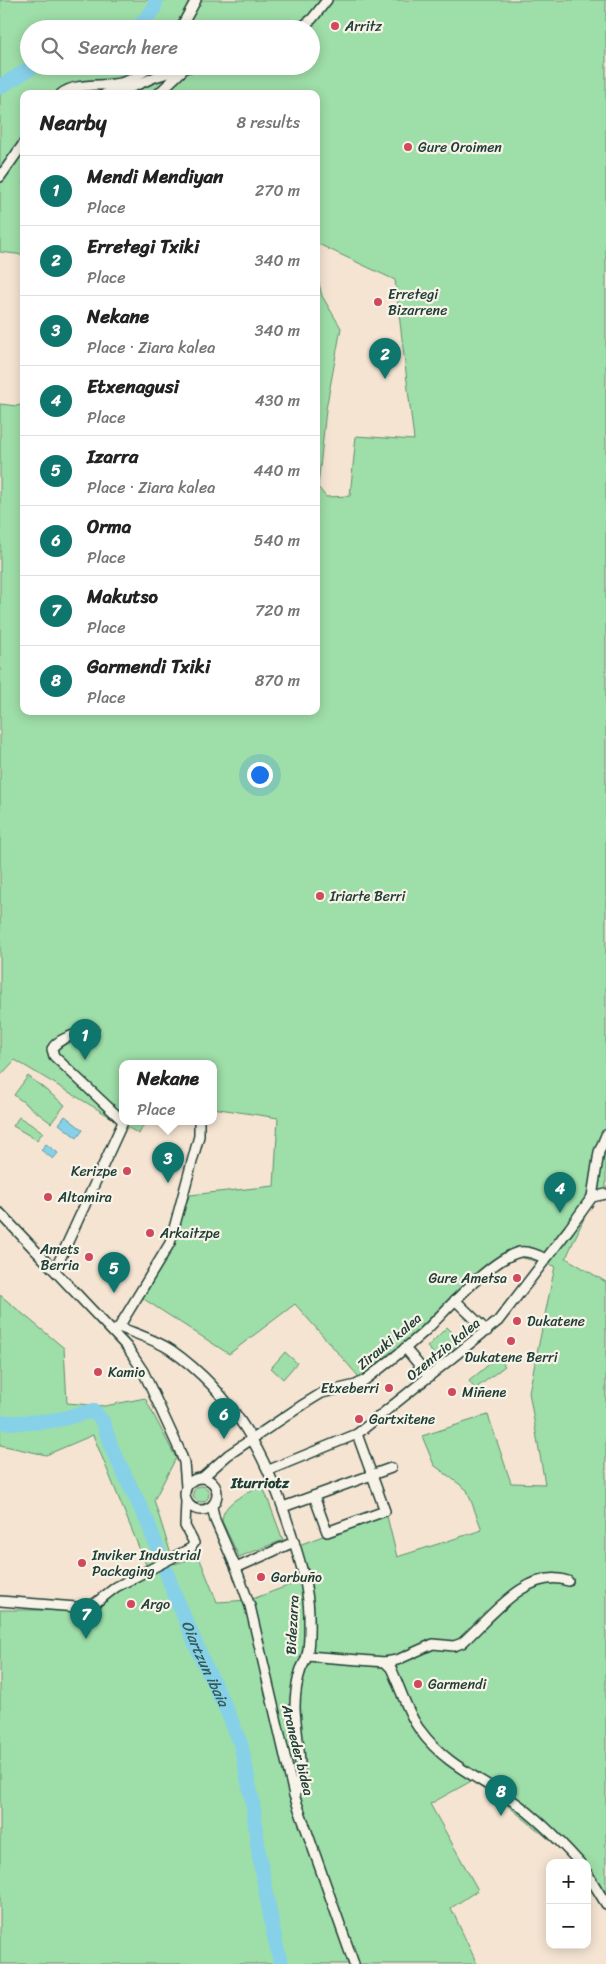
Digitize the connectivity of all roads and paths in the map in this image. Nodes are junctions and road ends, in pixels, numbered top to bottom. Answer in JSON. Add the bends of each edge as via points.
{"nodes":[{"id":1,"x":196,"y":0,"type":"edge"},
{"id":2,"x":327,"y":0,"type":"edge"},
{"id":3,"x":186,"y":20,"type":"edge"},
{"id":4,"x":311,"y":20,"type":"edge"},
{"id":5,"x":138,"y":75,"type":"edge"},
{"id":6,"x":161,"y":75,"type":"edge"},
{"id":7,"x":176,"y":75,"type":"edge"},
{"id":8,"x":67,"y":90,"type":"edge"},
{"id":9,"x":122,"y":90,"type":"edge"},
{"id":10,"x":162,"y":90,"type":"edge"},
{"id":11,"x":20,"y":149,"type":"edge"},
{"id":12,"x":0,"y":177,"type":"edge"},
{"id":13,"x":94,"y":1029,"type":"dead end"},
{"id":14,"x":119,"y":1117,"type":"edge"},
{"id":15,"x":121,"y":1125,"type":"edge"},
{"id":16,"x":198,"y":1125,"type":"edge"},
{"id":17,"x":606,"y":1135,"type":"edge"},
{"id":18,"x":606,"y":1194,"type":"edge"},
{"id":19,"x":592,"y":1197,"type":"junction"},
{"id":20,"x":0,"y":1213,"type":"edge"},
{"id":21,"x":545,"y":1259,"type":"junction"},
{"id":22,"x":55,"y":1270,"type":"junction"},
{"id":23,"x":455,"y":1300,"type":"junction"},
{"id":24,"x":117,"y":1329,"type":"junction"},
{"id":25,"x":487,"y":1331,"type":"junction"},
{"id":26,"x":405,"y":1348,"type":"junction"},
{"id":27,"x":429,"y":1377,"type":"junction"},
{"id":28,"x":357,"y":1434,"type":"junction"},
{"id":29,"x":252,"y":1439,"type":"junction"},
{"id":30,"x":184,"y":1462,"type":"junction"},
{"id":31,"x":218,"y":1463,"type":"junction"},
{"id":32,"x":391,"y":1468,"type":"dead end"},
{"id":33,"x":269,"y":1470,"type":"junction"},
{"id":34,"x":371,"y":1475,"type":"junction"},
{"id":35,"x":201,"y":1478,"type":"junction"},
{"id":36,"x":215,"y":1486,"type":"junction"},
{"id":37,"x":186,"y":1487,"type":"junction"},
{"id":38,"x":314,"y":1496,"type":"junction"},
{"id":39,"x":186,"y":1501,"type":"junction"},
{"id":40,"x":212,"y":1507,"type":"junction"},
{"id":41,"x":283,"y":1507,"type":"junction"},
{"id":42,"x":198,"y":1510,"type":"junction"},
{"id":43,"x":185,"y":1519,"type":"junction"},
{"id":44,"x":224,"y":1541,"type":"junction"},
{"id":45,"x":294,"y":1542,"type":"junction"},
{"id":46,"x":236,"y":1568,"type":"junction"},
{"id":47,"x":568,"y":1580,"type":"dead end"},
{"id":48,"x":0,"y":1601,"type":"edge"},
{"id":49,"x":307,"y":1656,"type":"junction"},
{"id":50,"x":385,"y":1662,"type":"junction"},
{"id":51,"x":294,"y":1795,"type":"junction"},
{"id":52,"x":576,"y":1859,"type":"edge"},
{"id":53,"x":591,"y":1880,"type":"edge"},
{"id":54,"x":606,"y":1904,"type":"edge"},
{"id":55,"x":354,"y":1964,"type":"edge"}],
"edges":[{"from":1,"to":3,"type":"street"},
{"from":2,"to":4,"type":"street"},
{"from":5,"to":8,"type":"street","via":[[119,83]]},
{"from":6,"to":9,"type":"street"},
{"from":7,"to":10,"type":"street"},
{"from":11,"to":12,"type":"street"},
{"from":13,"to":14,"type":"street","via":[[60,1041],[52,1049],[54,1056]]},
{"from":15,"to":22,"type":"street"},
{"from":16,"to":24,"type":"street","via":[[198,1136],[170,1243]]},
{"from":17,"to":19,"type":"street","via":[[599,1152]]},
{"from":18,"to":19,"type":"street"},
{"from":19,"to":21,"type":"street","name":"Ozentzio kalea"},
{"from":20,"to":22,"type":"street"},
{"from":21,"to":23,"type":"street","name":"Zirauki kalea","via":[[520,1252],[509,1256]]},
{"from":21,"to":25,"type":"street","name":"Ozentzio kalea","via":[[510,1308]]},
{"from":22,"to":24,"type":"street"},
{"from":23,"to":25,"type":"street"},
{"from":23,"to":26,"type":"street","name":"Zirauki kalea"},
{"from":24,"to":29,"type":"street","name":"Bidezarra","via":[[170,1350],[192,1367],[225,1398]]},
{"from":24,"to":30,"type":"street","via":[[140,1365]]},
{"from":25,"to":27,"type":"street","name":"Ozentzio kalea"},
{"from":26,"to":27,"type":"street"},
{"from":26,"to":29,"type":"street","name":"Zirauki kalea","via":[[365,1380],[322,1393]]},
{"from":27,"to":28,"type":"street","name":"Ozentzio kalea"},
{"from":28,"to":33,"type":"street","name":"Ozentzio kalea"},
{"from":28,"to":34,"type":"street"},
{"from":29,"to":31,"type":"street","name":"Zirauki kalea"},
{"from":29,"to":33,"type":"street","name":"Bidezarra"},
{"from":30,"to":35,"type":"street"},
{"from":30,"to":37,"type":"street"},
{"from":31,"to":35,"type":"street","name":"Zirauki kalea"},
{"from":31,"to":36,"type":"street"},
{"from":32,"to":34,"type":"street"},
{"from":33,"to":41,"type":"street","name":"Bidezarra"},
{"from":34,"to":38,"type":"street"},
{"from":34,"to":38,"type":"street","via":[[385,1511],[327,1532]]},
{"from":35,"to":36,"type":"street"},
{"from":35,"to":37,"type":"street","via":[[192,1480]]},
{"from":36,"to":40,"type":"street","via":[[217,1499]]},
{"from":37,"to":39,"type":"street"},
{"from":38,"to":41,"type":"street"},
{"from":39,"to":42,"type":"street"},
{"from":39,"to":43,"type":"street"},
{"from":40,"to":42,"type":"street"},
{"from":40,"to":44,"type":"street","name":"Araneder bidea"},
{"from":41,"to":45,"type":"street","name":"Bidezarra"},
{"from":42,"to":43,"type":"street"},
{"from":42,"to":44,"type":"street","name":"Araneder bidea"},
{"from":43,"to":48,"type":"street","via":[[194,1543],[191,1548],[116,1587],[89,1608]]},
{"from":44,"to":46,"type":"street","name":"Araneder bidea"},
{"from":45,"to":46,"type":"street"},
{"from":45,"to":49,"type":"street","name":"Bidezarra","via":[[307,1586]]},
{"from":46,"to":51,"type":"street","name":"Araneder bidea","via":[[250,1606]]},
{"from":47,"to":50,"type":"street","via":[[552,1577],[540,1580],[507,1600],[462,1643],[454,1646],[433,1644],[398,1660]]},
{"from":49,"to":50,"type":"street"},
{"from":49,"to":51,"type":"street","name":"Bidezarra","via":[[297,1685],[295,1706],[301,1774],[299,1788]]},
{"from":50,"to":52,"type":"street","via":[[391,1668],[415,1722],[430,1743],[464,1772],[526,1810]]},
{"from":51,"to":55,"type":"street","name":"Araneder bidea"},
{"from":53,"to":54,"type":"street"}]}
